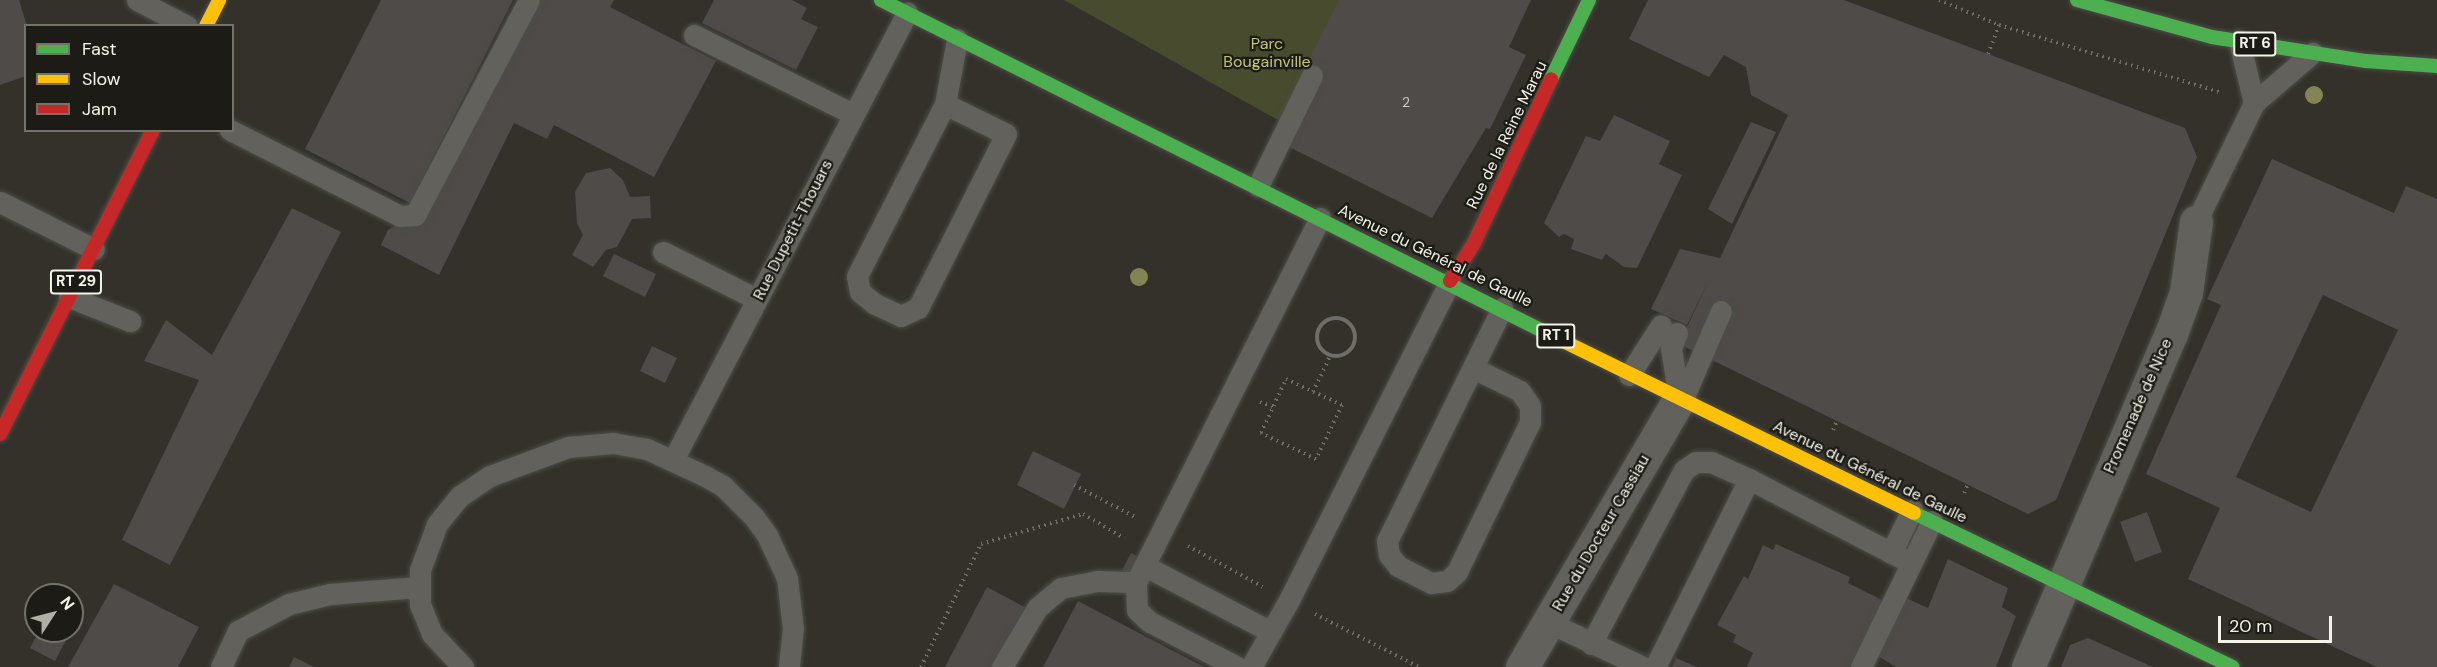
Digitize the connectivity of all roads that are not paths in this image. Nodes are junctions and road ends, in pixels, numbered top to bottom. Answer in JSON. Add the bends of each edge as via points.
{"nodes":[{"id":1,"x":137,"y":0,"type":"edge"},
{"id":2,"x":219,"y":0,"type":"edge"},
{"id":3,"x":529,"y":0,"type":"edge"},
{"id":4,"x":1589,"y":0,"type":"edge"},
{"id":5,"x":2077,"y":0,"type":"edge"},
{"id":6,"x":900,"y":4,"type":"edge"},
{"id":7,"x":183,"y":24,"type":"edge"},
{"id":8,"x":207,"y":24,"type":"edge"},
{"id":9,"x":694,"y":35,"type":"dead end"},
{"id":10,"x":957,"y":39,"type":"junction"},
{"id":11,"x":2239,"y":41,"type":"junction"},
{"id":12,"x":2312,"y":53,"type":"junction"},
{"id":13,"x":2437,"y":66,"type":"edge"},
{"id":14,"x":1312,"y":76,"type":"dead end"},
{"id":15,"x":2254,"y":103,"type":"junction"},
{"id":16,"x":945,"y":104,"type":"junction"},
{"id":17,"x":853,"y":114,"type":"junction"},
{"id":18,"x":152,"y":132,"type":"edge"},
{"id":19,"x":234,"y":132,"type":"edge"},
{"id":20,"x":1258,"y":186,"type":"junction"},
{"id":21,"x":0,"y":202,"type":"edge"},
{"id":22,"x":1320,"y":218,"type":"junction"},
{"id":23,"x":2196,"y":222,"type":"joint"},
{"id":24,"x":93,"y":249,"type":"junction"},
{"id":25,"x":663,"y":252,"type":"dead end"},
{"id":26,"x":1450,"y":281,"type":"junction"},
{"id":27,"x":69,"y":297,"type":"junction"},
{"id":28,"x":757,"y":299,"type":"junction"},
{"id":29,"x":1502,"y":308,"type":"junction"},
{"id":30,"x":1721,"y":311,"type":"dead end"},
{"id":31,"x":130,"y":321,"type":"dead end"},
{"id":32,"x":1473,"y":368,"type":"junction"},
{"id":33,"x":1629,"y":375,"type":"junction"},
{"id":34,"x":1680,"y":400,"type":"junction"},
{"id":35,"x":0,"y":434,"type":"edge"},
{"id":36,"x":673,"y":460,"type":"junction"},
{"id":37,"x":1749,"y":479,"type":"junction"},
{"id":38,"x":1912,"y":510,"type":"junction"},
{"id":39,"x":1932,"y":521,"type":"junction"},
{"id":40,"x":1891,"y":553,"type":"junction"},
{"id":41,"x":1911,"y":563,"type":"junction"},
{"id":42,"x":1144,"y":567,"type":"junction"},
{"id":43,"x":2061,"y":584,"type":"junction"},
{"id":44,"x":419,"y":587,"type":"junction"},
{"id":45,"x":1548,"y":622,"type":"junction"},
{"id":46,"x":1271,"y":632,"type":"junction"},
{"id":47,"x":1592,"y":644,"type":"junction"},
{"id":48,"x":221,"y":667,"type":"edge"},
{"id":49,"x":463,"y":667,"type":"edge"},
{"id":50,"x":789,"y":667,"type":"edge"},
{"id":51,"x":1002,"y":667,"type":"edge"},
{"id":52,"x":1237,"y":667,"type":"edge"},
{"id":53,"x":1251,"y":667,"type":"edge"},
{"id":54,"x":1522,"y":667,"type":"edge"},
{"id":55,"x":1643,"y":667,"type":"edge"},
{"id":56,"x":1655,"y":667,"type":"edge"},
{"id":57,"x":1861,"y":667,"type":"edge"},
{"id":58,"x":2028,"y":667,"type":"edge"},
{"id":59,"x":2233,"y":667,"type":"edge"}],
"edges":[{"from":1,"to":7,"type":"lane"},
{"from":2,"to":8,"type":"main road"},
{"from":3,"to":19,"type":"lane","via":[[415,215],[400,216]]},
{"from":4,"to":26,"type":"main road","name":"Rue de la Reine Marau","via":[[1474,243]]},
{"from":5,"to":11,"type":"main road","number":"RT 6"},
{"from":6,"to":10,"type":"main road","name":"Avenue du Général de Gaulle","number":"RT 1"},
{"from":6,"to":17,"type":"lane","name":"Rue Dupetit-Thouars"},
{"from":9,"to":17,"type":"lane"},
{"from":10,"to":16,"type":"lane"},
{"from":10,"to":20,"type":"main road","name":"Avenue du Général de Gaulle","number":"RT 1"},
{"from":11,"to":12,"type":"main road","number":"RT 6"},
{"from":11,"to":15,"type":"lane"},
{"from":12,"to":13,"type":"main road","number":"RT 6"},
{"from":12,"to":15,"type":"lane"},
{"from":14,"to":20,"type":"lane"},
{"from":15,"to":23,"type":"lane"},
{"from":16,"to":16,"type":"lane","via":[[1006,134],[918,308],[901,315],[875,304],[860,292],[857,276]]},
{"from":17,"to":28,"type":"lane","name":"Rue Dupetit-Thouars"},
{"from":18,"to":24,"type":"main road","number":"RT 29"},
{"from":20,"to":22,"type":"main road","name":"Avenue du Général de Gaulle","number":"RT 1"},
{"from":21,"to":24,"type":"lane"},
{"from":22,"to":26,"type":"main road","name":"Avenue du Général de Gaulle","number":"RT 1"},
{"from":22,"to":42,"type":"lane"},
{"from":23,"to":43,"type":"street","name":"Promenade de Nice","via":[[2186,291],[2171,333]]},
{"from":24,"to":27,"type":"main road","number":"RT 29"},
{"from":25,"to":28,"type":"lane"},
{"from":26,"to":29,"type":"main road","name":"Avenue du Général de Gaulle","number":"RT 1"},
{"from":26,"to":46,"type":"lane"},
{"from":27,"to":31,"type":"lane"},
{"from":27,"to":35,"type":"main road","number":"RT 29"},
{"from":28,"to":36,"type":"lane","name":"Rue Dupetit-Thouars"},
{"from":29,"to":32,"type":"lane"},
{"from":29,"to":33,"type":"main road","name":"Avenue du Général de Gaulle","number":"RT 1"},
{"from":30,"to":34,"type":"lane"},
{"from":32,"to":32,"type":"lane","via":[[1520,391],[1530,406],[1530,422],[1457,572],[1447,581],[1431,583],[1398,566],[1389,555],[1387,541]]},
{"from":33,"to":34,"type":"main road","name":"Avenue du Général de Gaulle","number":"RT 1"},
{"from":33,"to":34,"type":"lane","via":[[1669,329]]},
{"from":34,"to":38,"type":"main road","name":"Avenue du Général de Gaulle","number":"RT 1"},
{"from":34,"to":45,"type":"street","name":"Rue du Docteur Cassiau"},
{"from":36,"to":44,"type":"lane","via":[[631,445],[592,443],[550,452],[490,476],[460,496],[437,524],[424,552]]},
{"from":36,"to":50,"type":"lane","via":[[723,486],[768,535],[787,578],[791,601]]},
{"from":37,"to":40,"type":"lane"},
{"from":37,"to":47,"type":"lane","via":[[1711,462],[1696,462],[1684,470]]},
{"from":37,"to":56,"type":"lane"},
{"from":38,"to":39,"type":"main road","name":"Avenue du Général de Gaulle","number":"RT 1"},
{"from":38,"to":40,"type":"lane"},
{"from":39,"to":41,"type":"lane"},
{"from":39,"to":43,"type":"main road","name":"Avenue du Général de Gaulle","number":"RT 1"},
{"from":40,"to":41,"type":"lane"},
{"from":41,"to":57,"type":"lane"},
{"from":42,"to":46,"type":"lane"},
{"from":42,"to":51,"type":"lane","via":[[1061,588],[1036,608]]},
{"from":42,"to":52,"type":"lane","via":[[1137,610],[1150,622]]},
{"from":43,"to":58,"type":"street","name":"Promenade de Nice"},
{"from":43,"to":59,"type":"main road","name":"Avenue du Général de Gaulle","number":"RT 1"},
{"from":44,"to":48,"type":"lane","via":[[330,594],[289,604],[238,631]]},
{"from":44,"to":49,"type":"lane","via":[[420,605],[432,634]]},
{"from":45,"to":47,"type":"lane"},
{"from":45,"to":54,"type":"street","name":"Rue du Docteur Cassiau"},
{"from":46,"to":53,"type":"lane"},
{"from":47,"to":55,"type":"lane"}]}
